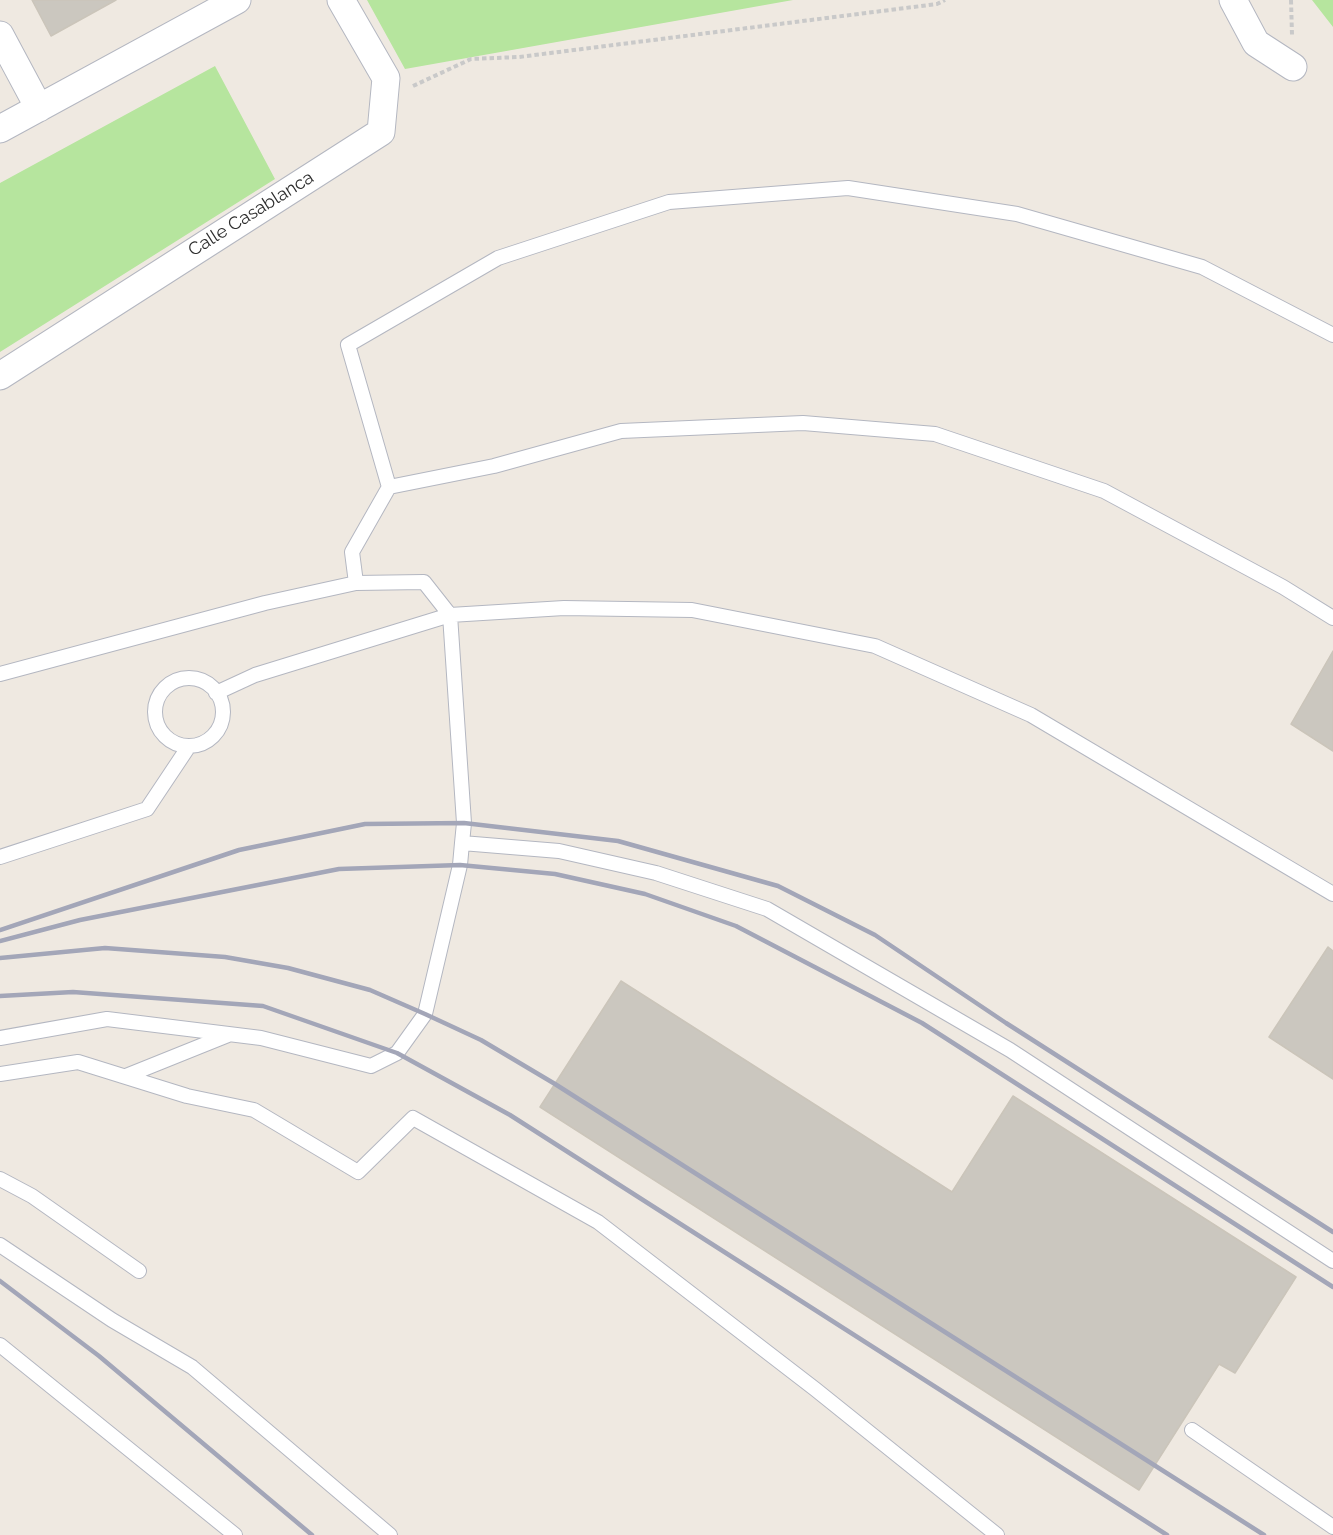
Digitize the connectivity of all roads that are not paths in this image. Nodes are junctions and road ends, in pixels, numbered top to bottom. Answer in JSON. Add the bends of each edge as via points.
{"nodes":[{"id":1,"x":237,"y":0,"type":"edge"},
{"id":2,"x":340,"y":0,"type":"edge"},
{"id":3,"x":1233,"y":0,"type":"edge"},
{"id":4,"x":0,"y":34,"type":"edge"},
{"id":5,"x":1293,"y":68,"type":"dead end"},
{"id":6,"x":39,"y":108,"type":"junction"},
{"id":7,"x":0,"y":129,"type":"edge"},
{"id":8,"x":1333,"y":334,"type":"edge"},
{"id":9,"x":0,"y":376,"type":"edge"},
{"id":10,"x":389,"y":487,"type":"junction"},
{"id":11,"x":357,"y":583,"type":"junction"},
{"id":12,"x":450,"y":615,"type":"junction"},
{"id":13,"x":1333,"y":618,"type":"edge"},
{"id":14,"x":0,"y":674,"type":"edge"},
{"id":15,"x":216,"y":693,"type":"junction"},
{"id":16,"x":189,"y":746,"type":"junction"},
{"id":17,"x":462,"y":843,"type":"junction"},
{"id":18,"x":0,"y":857,"type":"edge"},
{"id":19,"x":1333,"y":894,"type":"edge"},
{"id":20,"x":230,"y":1034,"type":"junction"},
{"id":21,"x":0,"y":1038,"type":"edge"},
{"id":22,"x":0,"y":1074,"type":"edge"},
{"id":23,"x":126,"y":1076,"type":"junction"},
{"id":24,"x":0,"y":1179,"type":"edge"},
{"id":25,"x":0,"y":1245,"type":"edge"},
{"id":26,"x":1333,"y":1261,"type":"edge"},
{"id":27,"x":139,"y":1271,"type":"dead end"},
{"id":28,"x":0,"y":1345,"type":"edge"},
{"id":29,"x":1192,"y":1430,"type":"dead end"},
{"id":30,"x":1333,"y":1527,"type":"edge"},
{"id":31,"x":236,"y":1535,"type":"edge"},
{"id":32,"x":390,"y":1535,"type":"edge"},
{"id":33,"x":997,"y":1535,"type":"edge"}],
"edges":[{"from":1,"to":6,"type":"street"},
{"from":2,"to":9,"type":"street","name":"Calle Casablanca","via":[[386,78],[381,132]]},
{"from":3,"to":5,"type":"street","via":[[1256,44]]},
{"from":4,"to":6,"type":"street"},
{"from":6,"to":7,"type":"street"},
{"from":8,"to":10,"type":"lane","via":[[1202,267],[1017,214],[848,188],[669,202],[498,258],[348,345]]},
{"from":10,"to":11,"type":"lane","via":[[352,552]]},
{"from":10,"to":13,"type":"lane","via":[[494,466],[621,431],[803,423],[935,434],[1104,491]]},
{"from":11,"to":12,"type":"lane","via":[[424,582]]},
{"from":11,"to":14,"type":"lane","via":[[265,603]]},
{"from":12,"to":15,"type":"lane","via":[[255,675]]},
{"from":12,"to":17,"type":"lane","via":[[464,823]]},
{"from":12,"to":19,"type":"lane","via":[[564,608],[692,610],[875,646],[1031,715]]},
{"from":15,"to":16,"type":"lane","via":[[224,704],[220,731],[198,747]]},
{"from":15,"to":16,"type":"lane","via":[[208,681],[180,677],[158,694],[154,721],[171,743]]},
{"from":16,"to":18,"type":"lane","via":[[147,809]]},
{"from":17,"to":20,"type":"lane","via":[[425,1014],[397,1053],[371,1066]]},
{"from":17,"to":26,"type":"lane","via":[[559,851],[656,873],[767,909],[1010,1050]]},
{"from":20,"to":21,"type":"lane","via":[[107,1019]]},
{"from":20,"to":23,"type":"lane"},
{"from":22,"to":23,"type":"lane","via":[[78,1062]]},
{"from":23,"to":33,"type":"lane","via":[[187,1096],[254,1110],[358,1172],[413,1118],[598,1222]]},
{"from":24,"to":27,"type":"lane","via":[[32,1196]]},
{"from":25,"to":32,"type":"lane","via":[[112,1320],[192,1367]]},
{"from":28,"to":31,"type":"lane"},
{"from":29,"to":30,"type":"lane"}]}
